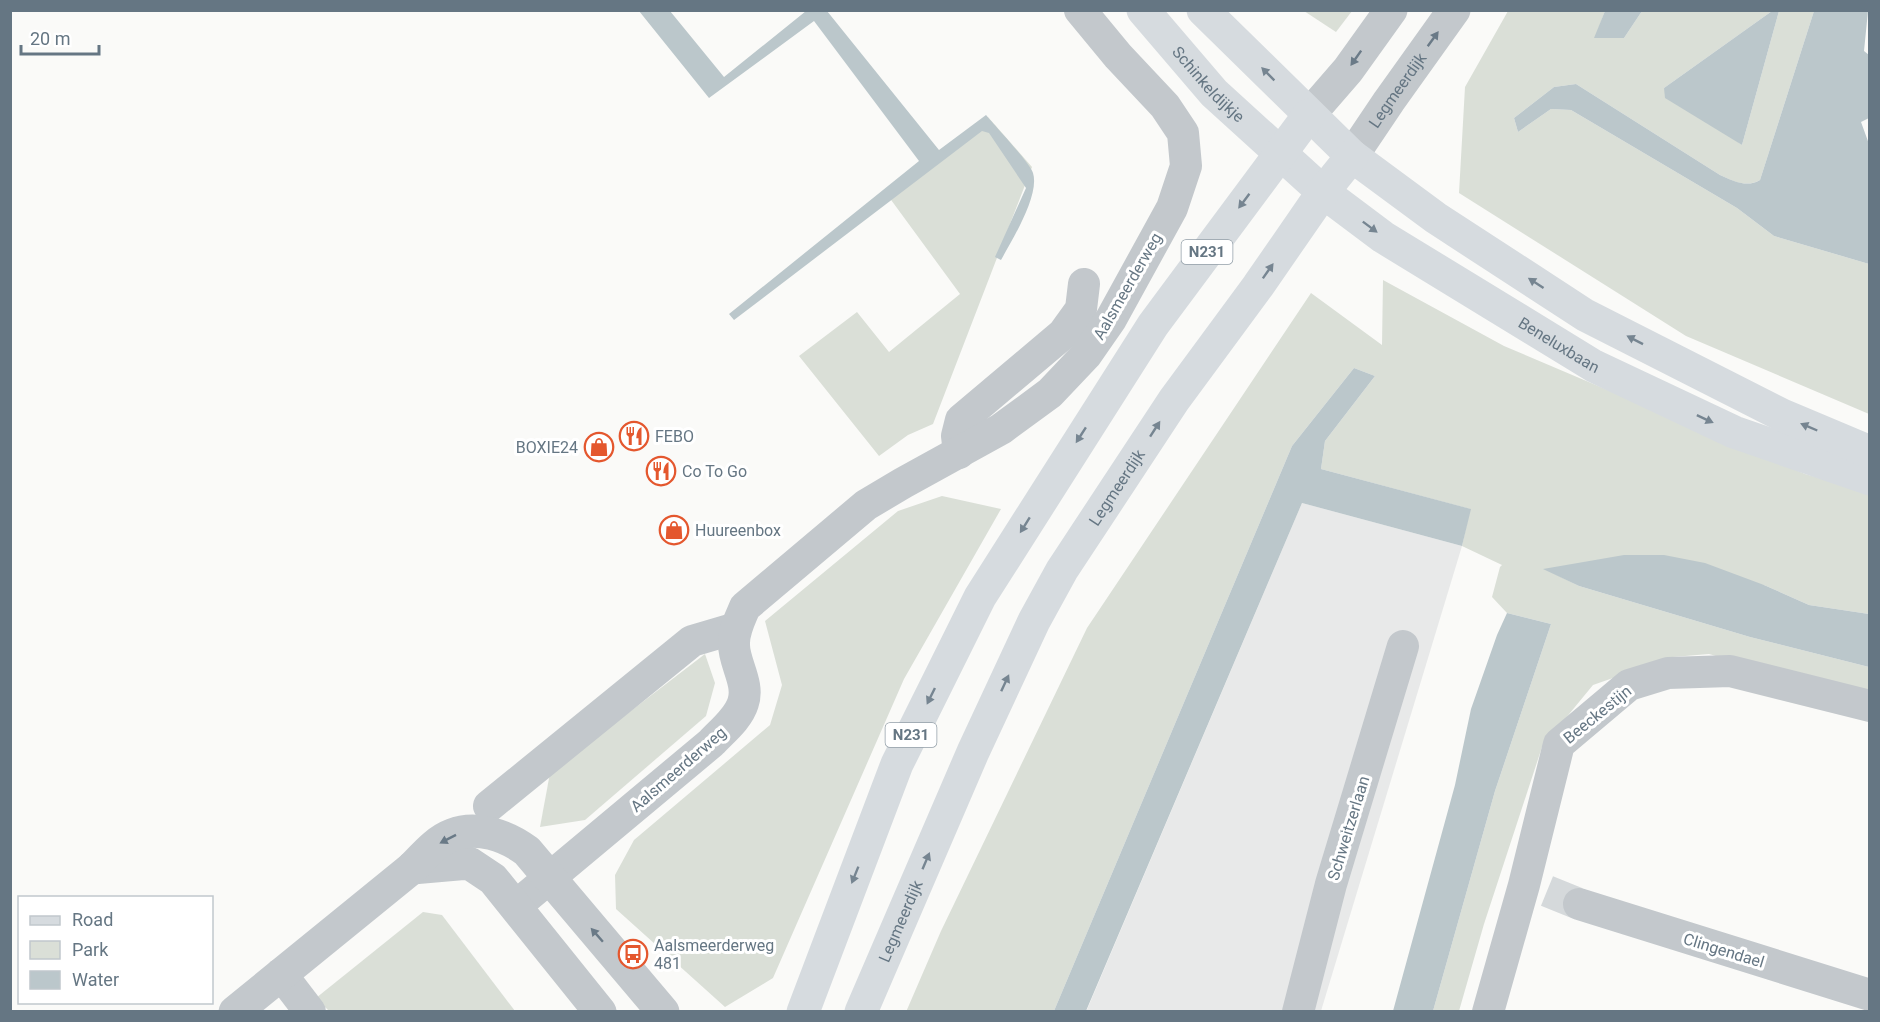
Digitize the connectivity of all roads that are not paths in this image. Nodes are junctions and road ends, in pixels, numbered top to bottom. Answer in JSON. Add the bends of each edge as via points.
{"nodes":[{"id":1,"x":1080,"y":10,"type":"edge"},
{"id":2,"x":1143,"y":10,"type":"edge"},
{"id":3,"x":1203,"y":10,"type":"edge"},
{"id":4,"x":1391,"y":10,"type":"edge"},
{"id":5,"x":1454,"y":10,"type":"edge"},
{"id":6,"x":1309,"y":115,"type":"junction"},
{"id":7,"x":1279,"y":154,"type":"junction"},
{"id":8,"x":1352,"y":156,"type":"junction"},
{"id":9,"x":1323,"y":192,"type":"junction"},
{"id":10,"x":1084,"y":284,"type":"dead end"},
{"id":11,"x":1869,"y":452,"type":"edge"},
{"id":12,"x":958,"y":453,"type":"junction"},
{"id":13,"x":1869,"y":479,"type":"edge"},
{"id":14,"x":735,"y":628,"type":"junction"},
{"id":15,"x":1403,"y":646,"type":"dead end"},
{"id":16,"x":1869,"y":706,"type":"edge"},
{"id":17,"x":489,"y":806,"type":"dead end"},
{"id":18,"x":412,"y":868,"type":"junction"},
{"id":19,"x":549,"y":878,"type":"junction"},
{"id":20,"x":1579,"y":904,"type":"tunnel mouth"},
{"id":21,"x":517,"y":905,"type":"junction"},
{"id":22,"x":281,"y":974,"type":"junction"},
{"id":23,"x":1869,"y":995,"type":"edge"},
{"id":24,"x":235,"y":1011,"type":"edge"},
{"id":25,"x":310,"y":1011,"type":"edge"},
{"id":26,"x":600,"y":1011,"type":"edge"},
{"id":27,"x":663,"y":1011,"type":"edge"},
{"id":28,"x":803,"y":1011,"type":"edge"},
{"id":29,"x":861,"y":1011,"type":"edge"},
{"id":30,"x":1298,"y":1011,"type":"edge"},
{"id":31,"x":1488,"y":1011,"type":"edge"}],
"edges":[{"from":1,"to":12,"type":"street","name":"Aalsmeerderweg","via":[[1165,106],[1183,133],[1186,166],[1172,208],[1111,319],[1086,355],[1050,393],[1001,429]]},
{"from":2,"to":7,"type":"main road","name":"Schinkeldijkje","via":[[1209,88]]},
{"from":6,"to":3,"type":"main road","one_way":true},
{"from":4,"to":6,"type":"street","one_way":true,"via":[[1348,70]]},
{"from":8,"to":5,"type":"street","name":"Legmeerdijk","one_way":true},
{"from":6,"to":7,"type":"main road","number":"N231"},
{"from":6,"to":8,"type":"main road"},
{"from":7,"to":9,"type":"main road","name":"Beneluxbaan"},
{"from":7,"to":28,"type":"main road","number":"N231","one_way":true,"via":[[1141,342],[980,597],[897,764]]},
{"from":8,"to":9,"type":"main road","name":"Legmeerdijk"},
{"from":11,"to":8,"type":"main road","one_way":true,"via":[[1782,415],[1585,315],[1408,199]]},
{"from":9,"to":13,"type":"main road","name":"Beneluxbaan","one_way":true,"via":[[1383,237],[1594,366],[1734,432]]},
{"from":29,"to":9,"type":"main road","name":"Legmeerdijk","one_way":true,"via":[[973,752],[1062,570],[1174,400]]},
{"from":10,"to":12,"type":"street","name":"Aalsmeerderweg","via":[[1081,309],[1063,334],[961,420]]},
{"from":12,"to":14,"type":"street","name":"Aalsmeerderweg","via":[[866,506],[745,607]]},
{"from":14,"to":17,"type":"street","via":[[692,641]]},
{"from":14,"to":19,"type":"street","name":"Aalsmeerderweg","via":[[733,645],[744,702],[733,720],[711,743]]},
{"from":15,"to":30,"type":"street","name":"Schweitzerlaan","via":[[1331,884]]},
{"from":16,"to":31,"type":"street","name":"Beeckestijn","via":[[1730,671],[1668,673],[1629,685],[1558,744],[1536,888]]},
{"from":19,"to":18,"type":"street","one_way":true,"via":[[518,844],[481,831],[452,835],[430,849]]},
{"from":18,"to":21,"type":"street","via":[[469,863],[494,879]]},
{"from":18,"to":22,"type":"street"},
{"from":19,"to":21,"type":"street","name":"Aalsmeerderweg"},
{"from":27,"to":19,"type":"street","one_way":true},
{"from":20,"to":23,"type":"street","name":"Clingendael"},
{"from":21,"to":26,"type":"street"},
{"from":22,"to":24,"type":"street"},
{"from":22,"to":25,"type":"street"}]}
